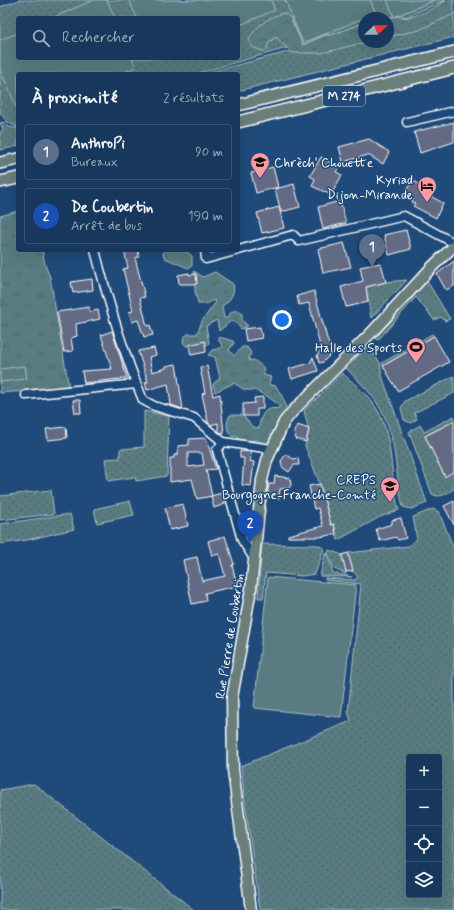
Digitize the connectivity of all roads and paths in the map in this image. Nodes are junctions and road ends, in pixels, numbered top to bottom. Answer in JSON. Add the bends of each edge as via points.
{"nodes":[{"id":1,"x":454,"y":45,"type":"edge"},
{"id":2,"x":454,"y":52,"type":"edge"},
{"id":3,"x":436,"y":56,"type":"junction"},
{"id":4,"x":453,"y":69,"type":"edge"},
{"id":5,"x":240,"y":105,"type":"edge"},
{"id":6,"x":454,"y":110,"type":"edge"},
{"id":7,"x":240,"y":122,"type":"edge"},
{"id":8,"x":407,"y":122,"type":"dead end"},
{"id":9,"x":16,"y":159,"type":"edge"},
{"id":10,"x":0,"y":163,"type":"edge"},
{"id":11,"x":16,"y":178,"type":"edge"},
{"id":12,"x":0,"y":182,"type":"edge"},
{"id":13,"x":454,"y":243,"type":"edge"},
{"id":14,"x":454,"y":246,"type":"edge"},
{"id":15,"x":240,"y":250,"type":"edge"},
{"id":16,"x":96,"y":252,"type":"edge"},
{"id":17,"x":205,"y":252,"type":"edge"},
{"id":18,"x":231,"y":252,"type":"edge"},
{"id":19,"x":137,"y":384,"type":"junction"},
{"id":20,"x":26,"y":395,"type":"dead end"},
{"id":21,"x":223,"y":442,"type":"junction"},
{"id":22,"x":272,"y":449,"type":"junction"},
{"id":23,"x":253,"y":557,"type":"junction"},
{"id":24,"x":252,"y":910,"type":"edge"}],
"edges":[{"from":1,"to":3,"type":"highway"},
{"from":2,"to":3,"type":"highway","number":"M 274"},
{"from":3,"to":5,"type":"highway","number":"M 274"},
{"from":4,"to":7,"type":"highway","number":"M 274"},
{"from":6,"to":8,"type":"street"},
{"from":9,"to":10,"type":"highway"},
{"from":11,"to":12,"type":"highway"},
{"from":13,"to":15,"type":"street","via":[[404,216],[299,241],[293,235]]},
{"from":14,"to":22,"type":"main road","name":"Rue Pierre de Coubertin","via":[[293,411],[284,422]]},
{"from":16,"to":19,"type":"street","via":[[108,300]]},
{"from":17,"to":18,"type":"street","via":[[206,259]]},
{"from":19,"to":20,"type":"street"},
{"from":19,"to":21,"type":"street","via":[[144,400],[154,406],[194,418]]},
{"from":21,"to":22,"type":"street"},
{"from":21,"to":23,"type":"street","via":[[217,450],[242,540]]},
{"from":22,"to":23,"type":"main road","name":"Rue Pierre de Coubertin","via":[[262,480]]},
{"from":23,"to":24,"type":"main road","name":"Rue Pierre de Coubertin","via":[[251,589],[232,698],[233,770]]}]}
